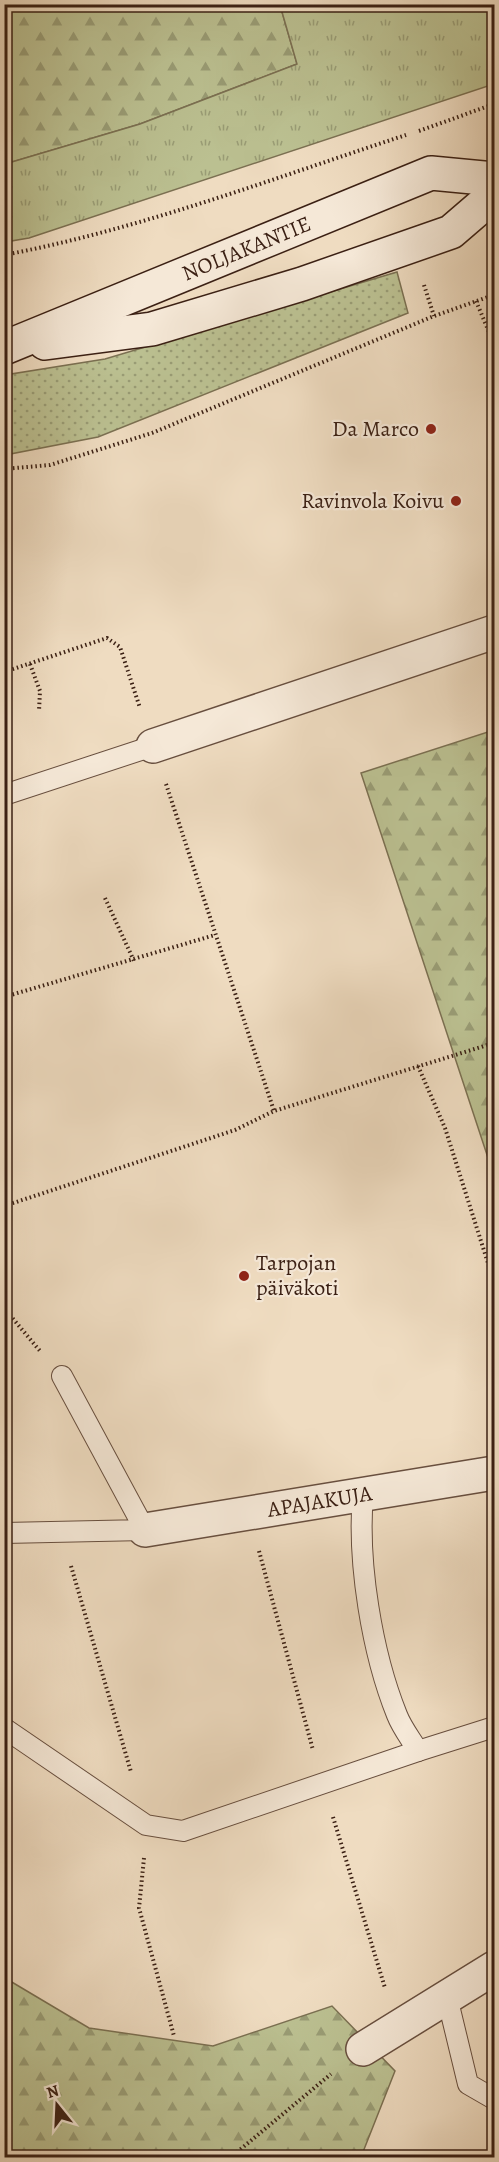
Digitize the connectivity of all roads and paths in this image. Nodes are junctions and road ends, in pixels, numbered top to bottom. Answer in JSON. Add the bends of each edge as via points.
{"nodes":[{"id":1,"x":495,"y":104,"type":"edge"},
{"id":2,"x":495,"y":179,"type":"edge"},
{"id":3,"x":495,"y":195,"type":"edge"},
{"id":4,"x":4,"y":255,"type":"edge"},
{"id":5,"x":495,"y":295,"type":"edge"},
{"id":6,"x":476,"y":300,"type":"junction"},
{"id":7,"x":495,"y":344,"type":"edge"},
{"id":8,"x":4,"y":348,"type":"edge"},
{"id":9,"x":4,"y":469,"type":"edge"},
{"id":10,"x":495,"y":632,"type":"edge"},
{"id":11,"x":30,"y":664,"type":"junction"},
{"id":12,"x":4,"y":672,"type":"edge"},
{"id":13,"x":39,"y":711,"type":"dead end"},
{"id":14,"x":153,"y":746,"type":"junction"},
{"id":15,"x":4,"y":795,"type":"edge"},
{"id":16,"x":105,"y":898,"type":"dead end"},
{"id":17,"x":215,"y":935,"type":"junction"},
{"id":18,"x":134,"y":961,"type":"junction"},
{"id":19,"x":4,"y":997,"type":"edge"},
{"id":20,"x":495,"y":1043,"type":"edge"},
{"id":21,"x":418,"y":1066,"type":"junction"},
{"id":22,"x":274,"y":1111,"type":"junction"},
{"id":23,"x":4,"y":1206,"type":"edge"},
{"id":24,"x":495,"y":1282,"type":"edge"},
{"id":25,"x":4,"y":1308,"type":"edge"},
{"id":26,"x":63,"y":1376,"type":"joint"},
{"id":27,"x":495,"y":1473,"type":"edge"},
{"id":28,"x":363,"y":1495,"type":"junction"},
{"id":29,"x":248,"y":1513,"type":"junction"},
{"id":30,"x":145,"y":1530,"type":"junction"},
{"id":31,"x":61,"y":1531,"type":"junction"},
{"id":32,"x":4,"y":1533,"type":"edge"},
{"id":33,"x":495,"y":1727,"type":"edge"},
{"id":34,"x":4,"y":1728,"type":"edge"},
{"id":35,"x":418,"y":1751,"type":"junction"},
{"id":36,"x":323,"y":1784,"type":"junction"},
{"id":37,"x":146,"y":1825,"type":"junction"},
{"id":38,"x":495,"y":1968,"type":"edge"},
{"id":39,"x":447,"y":1997,"type":"junction"},
{"id":40,"x":397,"y":2027,"type":"junction"},
{"id":41,"x":174,"y":2036,"type":"dead end"},
{"id":42,"x":363,"y":2049,"type":"joint"},
{"id":43,"x":495,"y":2099,"type":"edge"},
{"id":44,"x":230,"y":2157,"type":"edge"}],
"edges":[{"from":1,"to":4,"type":"path","via":[[214,198],[48,247]]},
{"from":2,"to":8,"type":"main road","name":"NOLJAKANTIE","via":[[431,173]]},
{"from":3,"to":8,"type":"main road","name":"NOLJAKANTIE","via":[[451,232],[302,284],[152,329]]},
{"from":5,"to":6,"type":"path"},
{"from":6,"to":7,"type":"path"},
{"from":6,"to":9,"type":"path","via":[[152,434],[50,465]]},
{"from":10,"to":14,"type":"main road"},
{"from":11,"to":12,"type":"path"},
{"from":11,"to":13,"type":"path","via":[[40,691]]},
{"from":11,"to":14,"type":"path","via":[[107,638],[120,647]]},
{"from":14,"to":15,"type":"lane"},
{"from":14,"to":17,"type":"path"},
{"from":16,"to":18,"type":"path"},
{"from":17,"to":18,"type":"path"},
{"from":17,"to":22,"type":"path"},
{"from":18,"to":19,"type":"path"},
{"from":20,"to":21,"type":"path"},
{"from":21,"to":22,"type":"path"},
{"from":21,"to":24,"type":"path","via":[[445,1128]]},
{"from":22,"to":23,"type":"path","via":[[235,1130]]},
{"from":25,"to":26,"type":"path"},
{"from":26,"to":30,"type":"lane"},
{"from":27,"to":28,"type":"main road","name":"APAJAKUJA"},
{"from":28,"to":29,"type":"main road","name":"APAJAKUJA"},
{"from":28,"to":35,"type":"lane","via":[[359,1533],[383,1674],[398,1718]]},
{"from":29,"to":30,"type":"main road","name":"APAJAKUJA"},
{"from":29,"to":36,"type":"path"},
{"from":30,"to":31,"type":"lane"},
{"from":31,"to":32,"type":"lane"},
{"from":31,"to":37,"type":"path"},
{"from":33,"to":35,"type":"lane"},
{"from":34,"to":37,"type":"lane"},
{"from":35,"to":36,"type":"lane"},
{"from":36,"to":37,"type":"lane","via":[[183,1831]]},
{"from":36,"to":40,"type":"path"},
{"from":37,"to":41,"type":"path","via":[[139,1908]]},
{"from":38,"to":39,"type":"main road"},
{"from":39,"to":40,"type":"main road"},
{"from":39,"to":43,"type":"lane","via":[[468,2084]]},
{"from":40,"to":42,"type":"main road"},
{"from":42,"to":44,"type":"path"}]}
